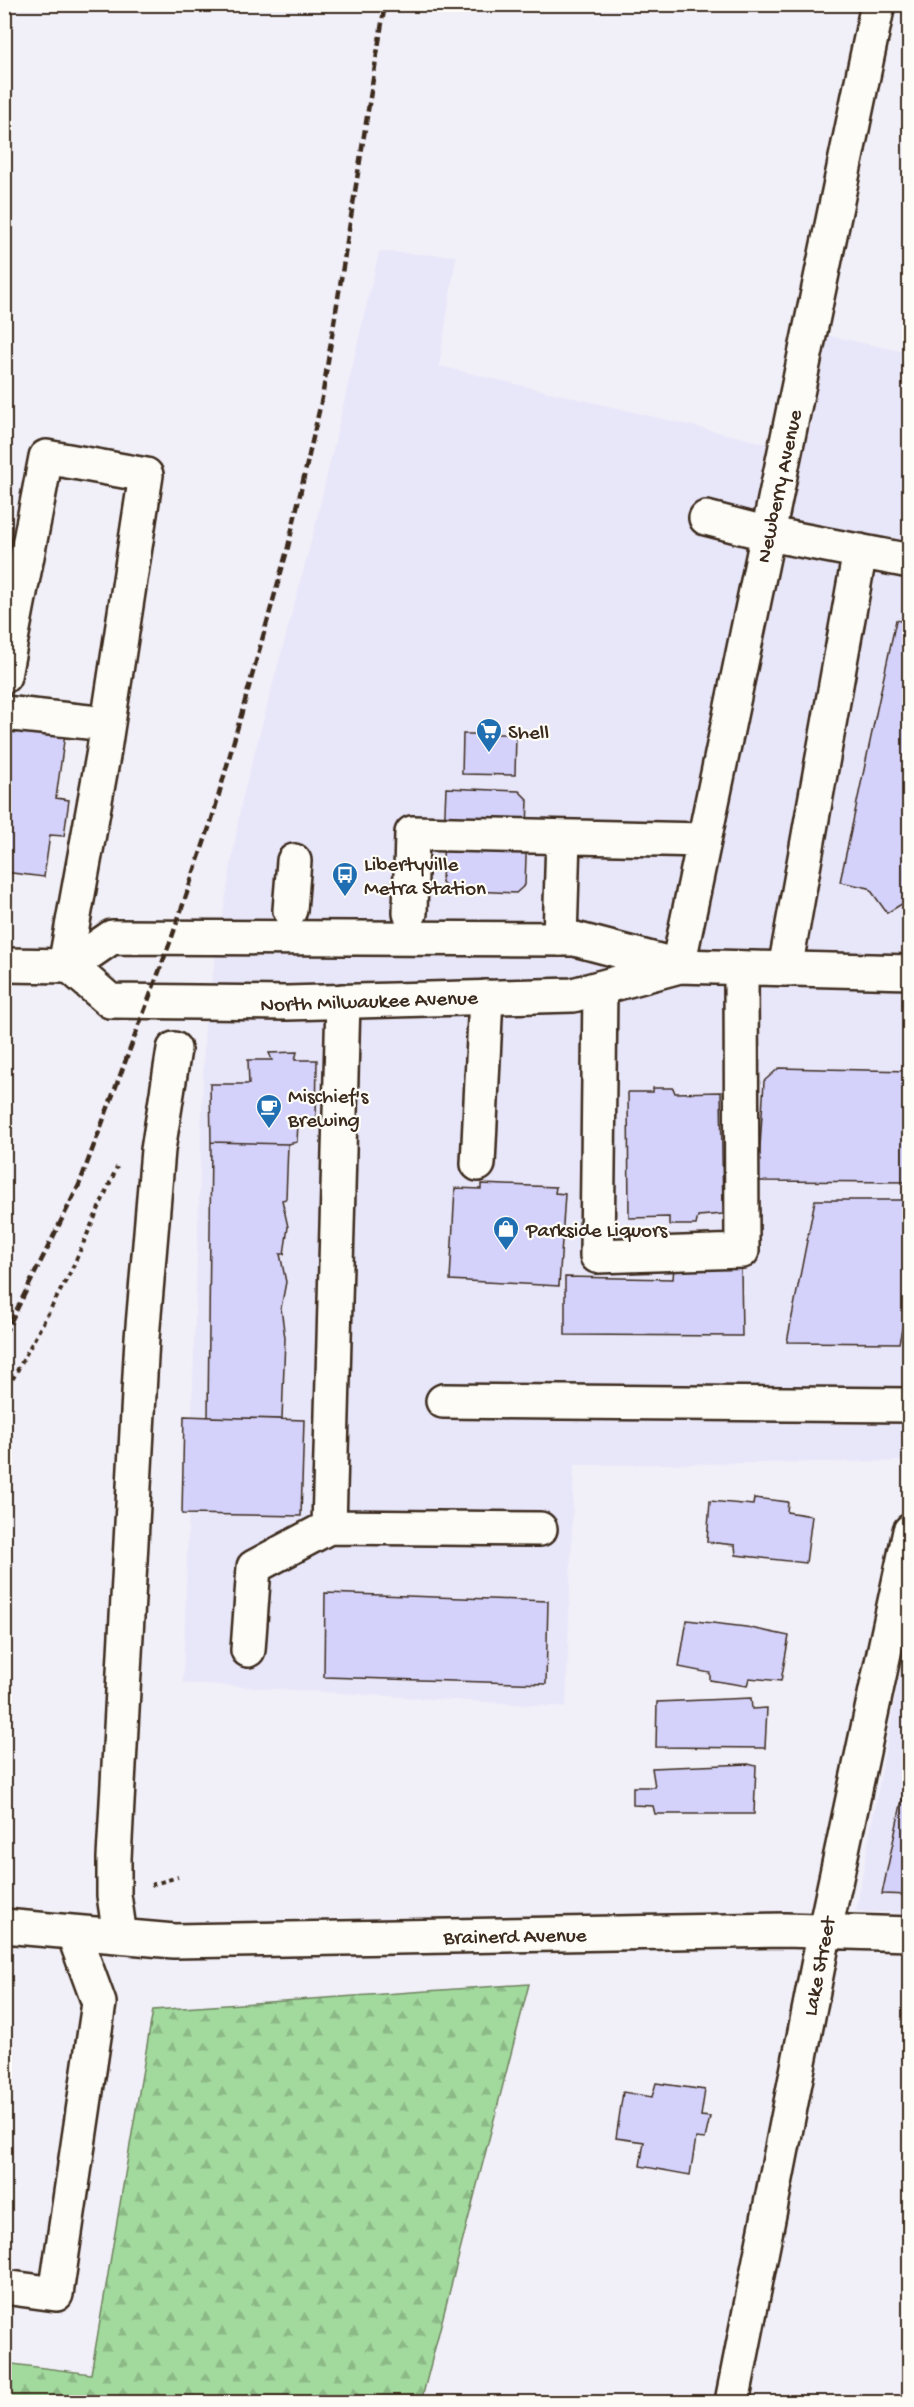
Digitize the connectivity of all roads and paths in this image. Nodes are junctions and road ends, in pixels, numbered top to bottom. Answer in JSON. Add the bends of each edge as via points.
{"nodes":[{"id":1,"x":878,"y":4,"type":"edge"},
{"id":2,"x":706,"y":518,"type":"dead end"},
{"id":3,"x":769,"y":534,"type":"junction"},
{"id":4,"x":860,"y":551,"type":"junction"},
{"id":5,"x":909,"y":561,"type":"edge"},
{"id":6,"x":4,"y":676,"type":"edge"},
{"id":7,"x":4,"y":713,"type":"edge"},
{"id":8,"x":107,"y":724,"type":"junction"},
{"id":9,"x":563,"y":837,"type":"junction"},
{"id":10,"x":703,"y":840,"type":"junction"},
{"id":11,"x":294,"y":861,"type":"dead end"},
{"id":12,"x":290,"y":910,"type":"dead end"},
{"id":13,"x":410,"y":913,"type":"dead end"},
{"id":14,"x":560,"y":939,"type":"junction"},
{"id":15,"x":4,"y":965,"type":"edge"},
{"id":16,"x":68,"y":966,"type":"junction"},
{"id":17,"x":678,"y":966,"type":"junction"},
{"id":18,"x":741,"y":968,"type":"junction"},
{"id":19,"x":785,"y":969,"type":"junction"},
{"id":20,"x":909,"y":972,"type":"edge"},
{"id":21,"x":600,"y":988,"type":"junction"},
{"id":22,"x":486,"y":997,"type":"junction"},
{"id":23,"x":343,"y":1001,"type":"junction"},
{"id":24,"x":174,"y":1049,"type":"dead end"},
{"id":25,"x":120,"y":1158,"type":"dead end"},
{"id":26,"x":478,"y":1164,"type":"dead end"},
{"id":27,"x":4,"y":1395,"type":"edge"},
{"id":28,"x":443,"y":1401,"type":"dead end"},
{"id":29,"x":909,"y":1405,"type":"edge"},
{"id":30,"x":329,"y":1527,"type":"junction"},
{"id":31,"x":540,"y":1528,"type":"dead end"},
{"id":32,"x":909,"y":1532,"type":"edge"},
{"id":33,"x":248,"y":1650,"type":"dead end"},
{"id":34,"x":4,"y":1926,"type":"edge"},
{"id":35,"x":825,"y":1929,"type":"junction"},
{"id":36,"x":73,"y":1932,"type":"junction"},
{"id":37,"x":909,"y":1935,"type":"edge"},
{"id":38,"x":120,"y":1936,"type":"junction"},
{"id":39,"x":4,"y":2287,"type":"edge"},
{"id":40,"x":732,"y":2403,"type":"edge"}],
"edges":[{"from":1,"to":3,"type":"street","name":"Newberry Avenue"},
{"from":2,"to":3,"type":"street"},
{"from":3,"to":4,"type":"street"},
{"from":3,"to":10,"type":"street","name":"Newberry Avenue"},
{"from":4,"to":5,"type":"street"},
{"from":4,"to":19,"type":"street"},
{"from":6,"to":8,"type":"street","via":[[45,457],[146,475]]},
{"from":7,"to":8,"type":"street"},
{"from":8,"to":16,"type":"street"},
{"from":9,"to":10,"type":"street"},
{"from":9,"to":13,"type":"street","via":[[412,833]]},
{"from":9,"to":14,"type":"street"},
{"from":10,"to":17,"type":"street","name":"Newberry Avenue"},
{"from":11,"to":12,"type":"street"},
{"from":14,"to":16,"type":"street","name":"North Milwaukee Avenue","via":[[112,937]]},
{"from":14,"to":17,"type":"street","name":"North Milwaukee Avenue","via":[[575,939]]},
{"from":15,"to":16,"type":"street"},
{"from":16,"to":23,"type":"street","name":"North Milwaukee Avenue","via":[[110,1001]]},
{"from":17,"to":18,"type":"street","name":"North Milwaukee Avenue"},
{"from":17,"to":21,"type":"street","name":"North Milwaukee Avenue"},
{"from":18,"to":19,"type":"street","name":"North Milwaukee Avenue"},
{"from":18,"to":21,"type":"street","via":[[742,1251],[597,1256]]},
{"from":19,"to":20,"type":"street","name":"North Milwaukee Avenue"},
{"from":21,"to":22,"type":"street","name":"North Milwaukee Avenue","via":[[573,995]]},
{"from":22,"to":23,"type":"street","name":"North Milwaukee Avenue"},
{"from":22,"to":26,"type":"street"},
{"from":23,"to":30,"type":"street"},
{"from":24,"to":38,"type":"street","via":[[158,1150],[142,1338],[114,1858]]},
{"from":25,"to":27,"type":"path","via":[[71,1271]]},
{"from":28,"to":29,"type":"street"},
{"from":30,"to":31,"type":"street"},
{"from":30,"to":33,"type":"street","via":[[254,1567]]},
{"from":32,"to":35,"type":"street","name":"Lake Street"},
{"from":34,"to":36,"type":"street","name":"Brainerd Avenue"},
{"from":35,"to":37,"type":"street","name":"Brainerd Avenue"},
{"from":35,"to":38,"type":"street","name":"Brainerd Avenue","via":[[174,1941]]},
{"from":35,"to":40,"type":"street","name":"Lake Street"},
{"from":36,"to":38,"type":"street","name":"Brainerd Avenue"},
{"from":36,"to":39,"type":"street","via":[[99,2003],[56,2294]]}]}
